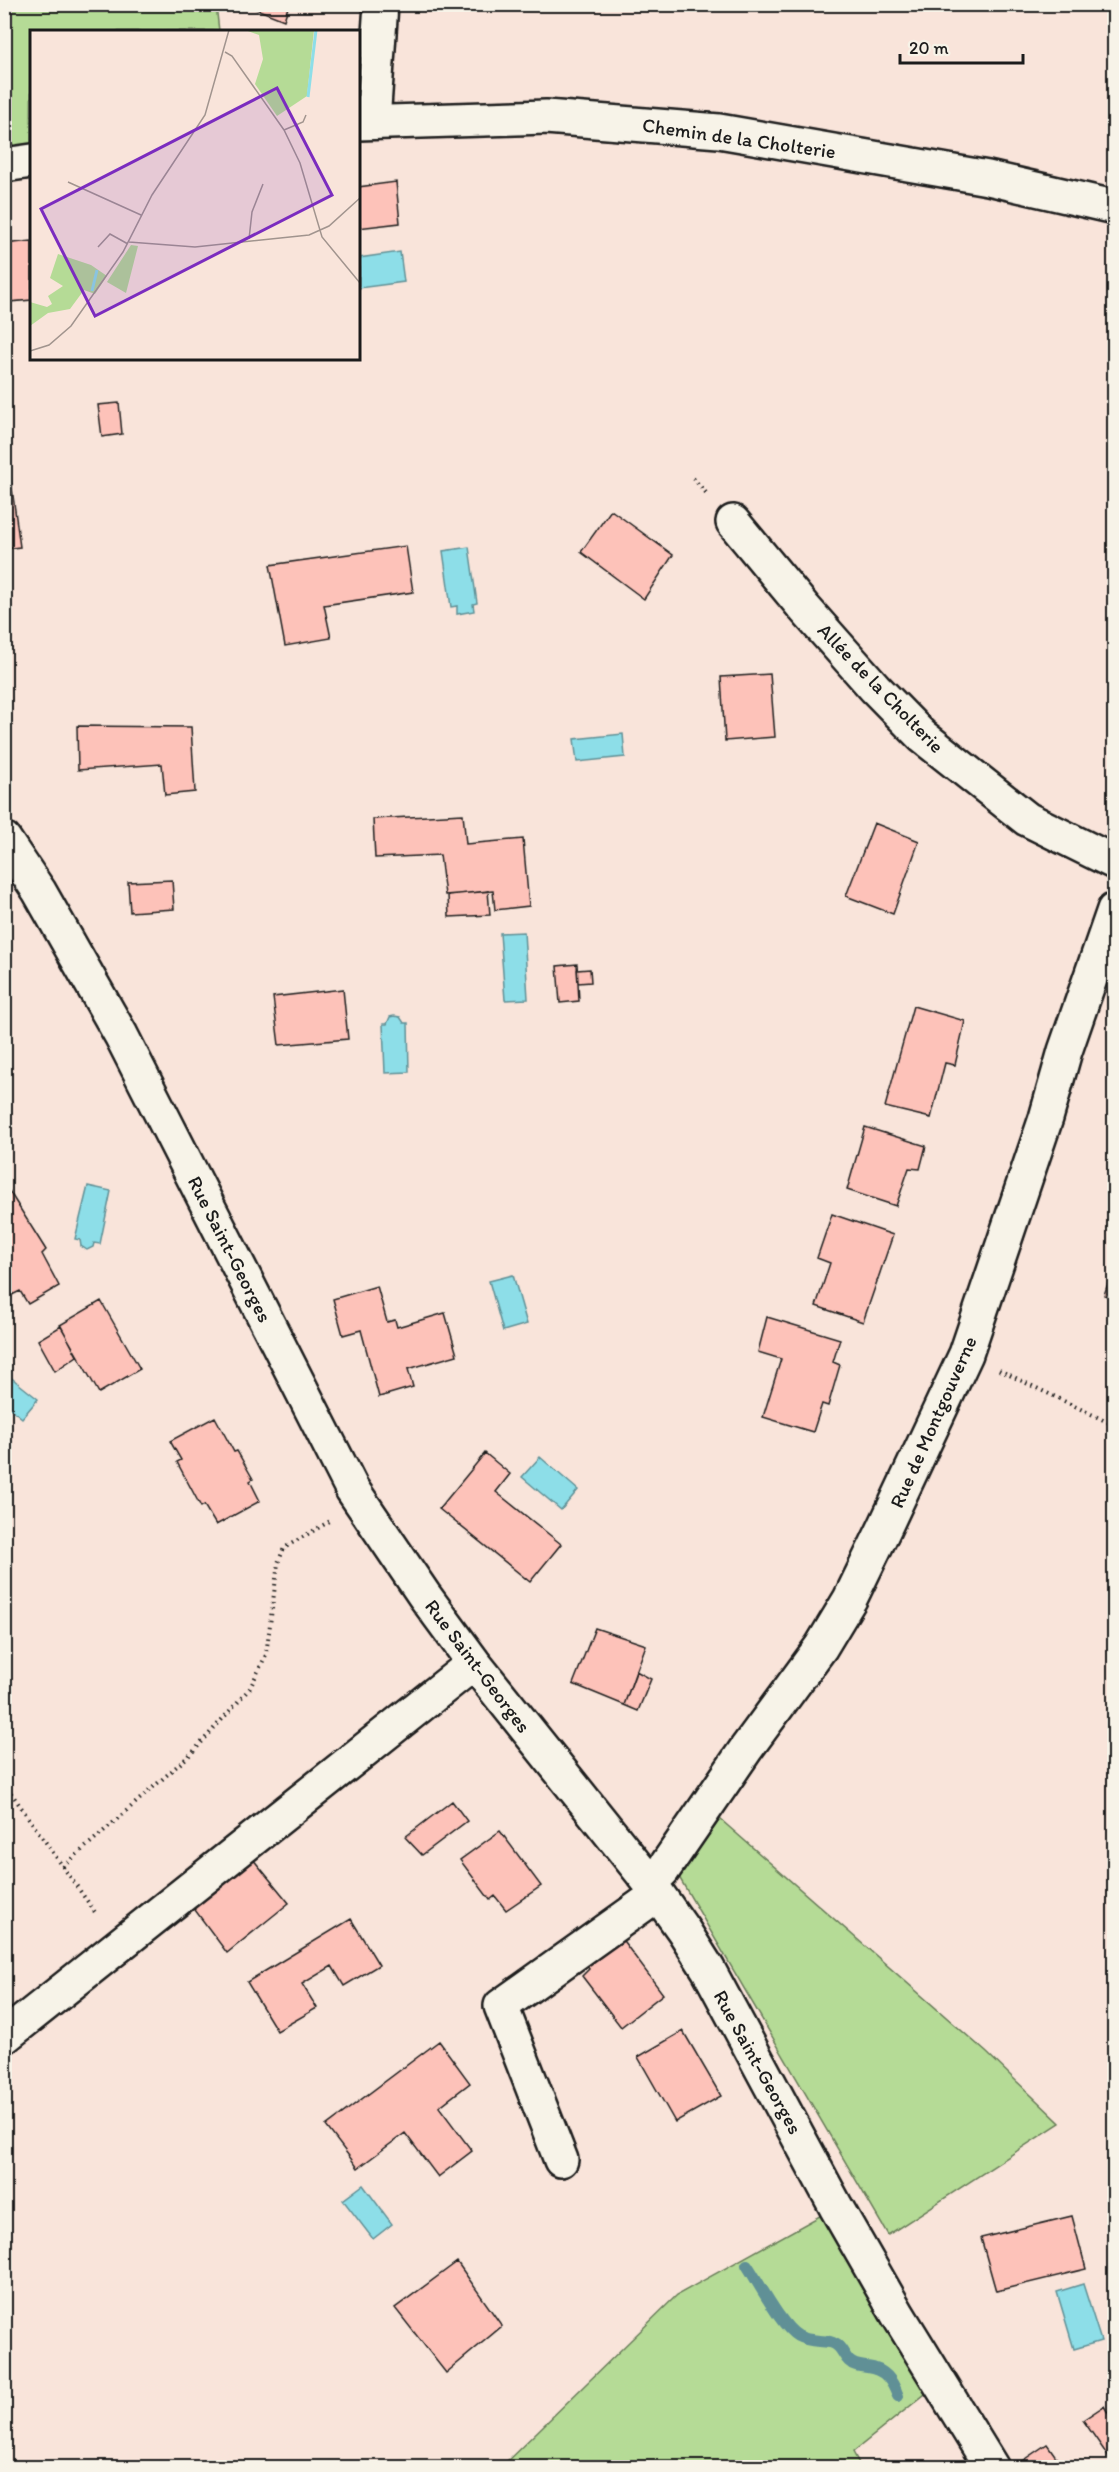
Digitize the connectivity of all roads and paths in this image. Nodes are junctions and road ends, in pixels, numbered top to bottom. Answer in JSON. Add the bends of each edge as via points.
{"nodes":[{"id":1,"x":381,"y":4,"type":"edge"},
{"id":2,"x":366,"y":122,"type":"edge"},
{"id":3,"x":30,"y":161,"type":"edge"},
{"id":4,"x":4,"y":165,"type":"edge"},
{"id":5,"x":1114,"y":207,"type":"edge"},
{"id":6,"x":733,"y":522,"type":"dead end"},
{"id":7,"x":4,"y":839,"type":"edge"},
{"id":8,"x":1114,"y":862,"type":"edge"},
{"id":9,"x":1114,"y":910,"type":"edge"},
{"id":10,"x":966,"y":1354,"type":"junction"},
{"id":11,"x":1114,"y":1425,"type":"edge"},
{"id":12,"x":362,"y":1503,"type":"junction"},
{"id":13,"x":474,"y":1664,"type":"junction"},
{"id":14,"x":4,"y":1783,"type":"edge"},
{"id":15,"x":63,"y":1867,"type":"junction"},
{"id":16,"x":654,"y":1888,"type":"junction"},
{"id":17,"x":119,"y":1946,"type":"junction"},
{"id":18,"x":4,"y":2037,"type":"edge"},
{"id":19,"x":561,"y":2160,"type":"dead end"},
{"id":20,"x":992,"y":2468,"type":"edge"}],
"edges":[{"from":1,"to":2,"type":"street"},
{"from":2,"to":5,"type":"street","name":"Chemin de la Cholterie","via":[[546,117],[719,131],[988,178]]},
{"from":3,"to":4,"type":"street"},
{"from":6,"to":8,"type":"street","name":"Allée de la Cholterie","via":[[805,609],[922,736],[1026,819]]},
{"from":7,"to":12,"type":"street","name":"Rue Saint-Georges","via":[[39,891],[121,1035]]},
{"from":9,"to":10,"type":"street","name":"Rue de Montgouverne"},
{"from":10,"to":11,"type":"path"},
{"from":10,"to":16,"type":"street","name":"Rue de Montgouverne","via":[[850,1599]]},
{"from":12,"to":13,"type":"street","name":"Rue Saint-Georges"},
{"from":12,"to":15,"type":"path","via":[[285,1548],[278,1563],[266,1655],[250,1688],[194,1752]]},
{"from":13,"to":16,"type":"street","name":"Rue Saint-Georges"},
{"from":13,"to":17,"type":"street"},
{"from":14,"to":15,"type":"path"},
{"from":15,"to":17,"type":"path"},
{"from":16,"to":19,"type":"street","name":"Rue de Montgouverne","via":[[501,2006]]},
{"from":16,"to":20,"type":"street","name":"Rue Saint-Georges","via":[[708,1969],[836,2207]]},
{"from":17,"to":18,"type":"street"}]}
